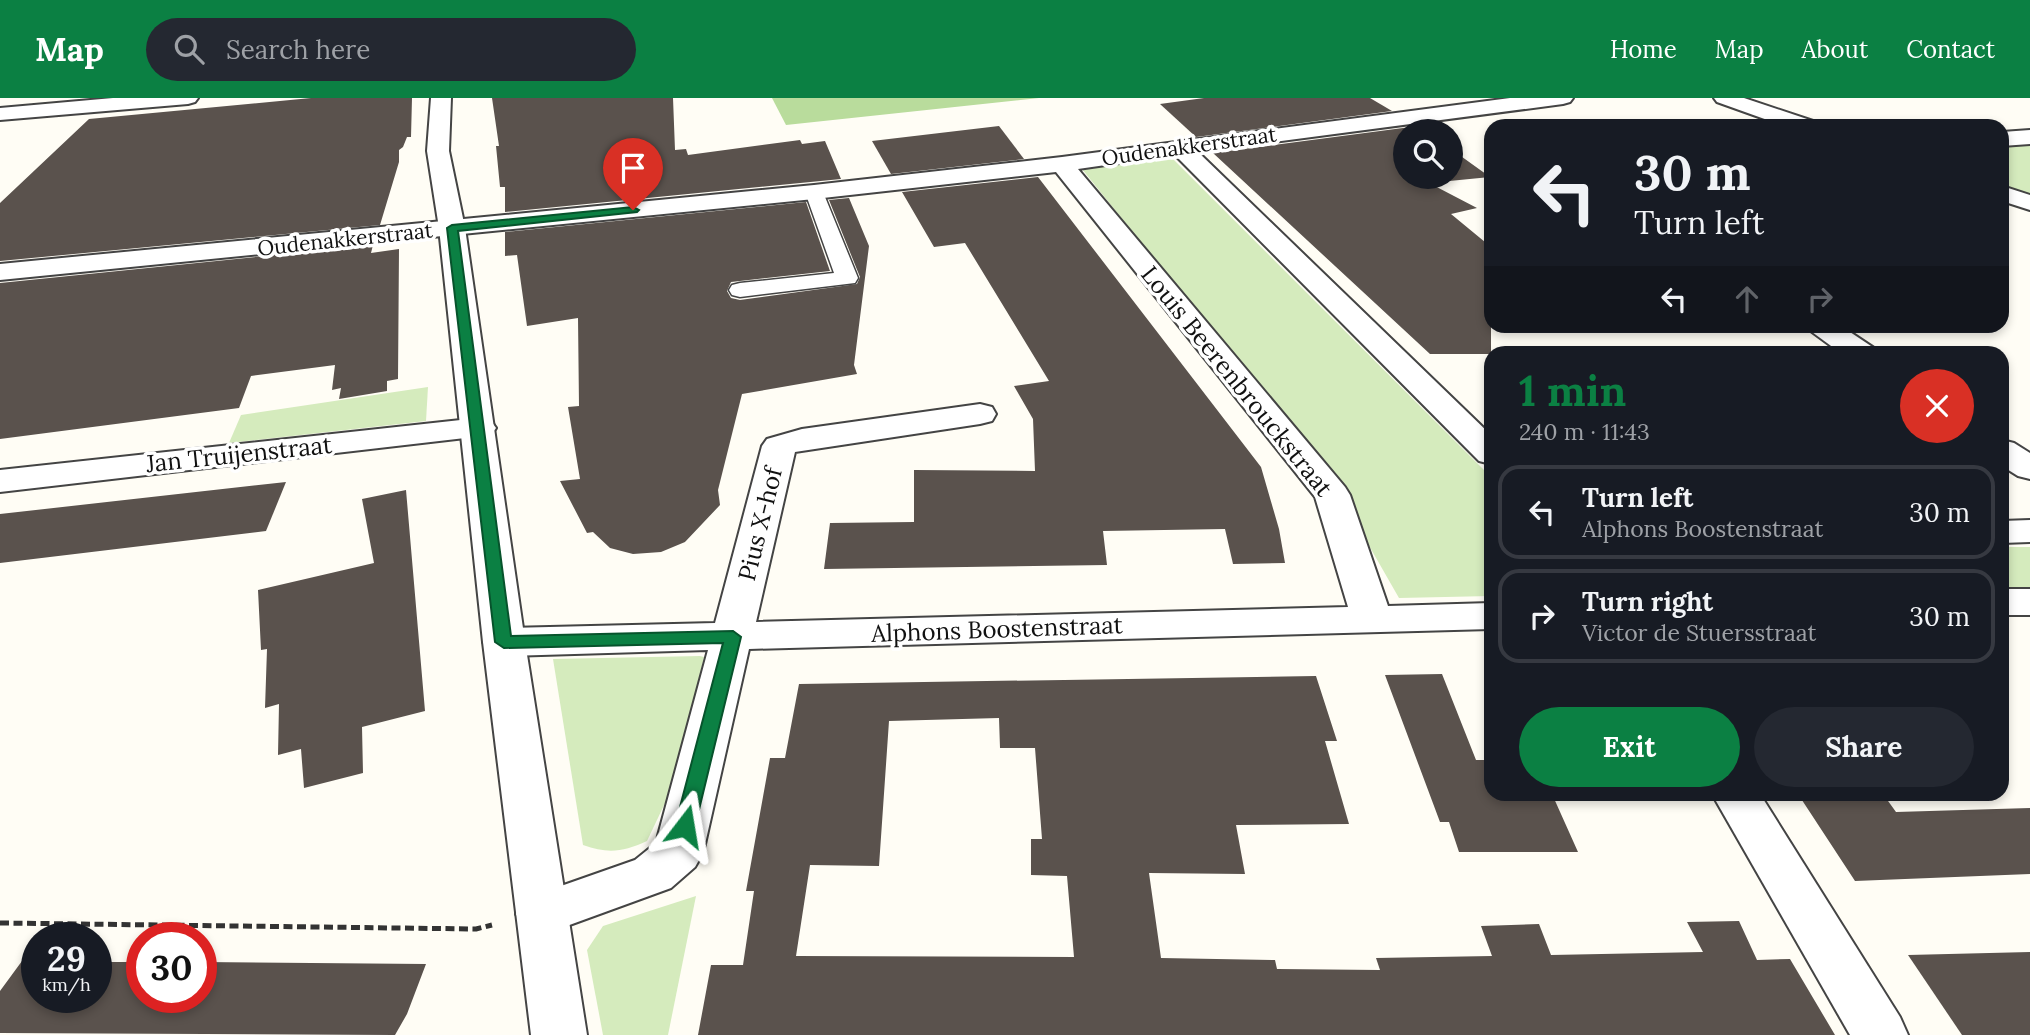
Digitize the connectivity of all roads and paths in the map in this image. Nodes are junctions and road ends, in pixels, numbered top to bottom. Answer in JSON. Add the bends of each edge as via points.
{"nodes":[{"id":1,"x":188,"y":98,"type":"edge"},
{"id":2,"x":441,"y":98,"type":"edge"},
{"id":3,"x":1563,"y":98,"type":"edge"},
{"id":4,"x":1724,"y":98,"type":"edge"},
{"id":5,"x":1333,"y":104,"type":"dead end"},
{"id":6,"x":1503,"y":106,"type":"junction"},
{"id":7,"x":0,"y":114,"type":"edge"},
{"id":8,"x":1522,"y":119,"type":"edge"},
{"id":9,"x":1785,"y":119,"type":"edge"},
{"id":10,"x":1362,"y":122,"type":"junction"},
{"id":11,"x":2030,"y":137,"type":"edge"},
{"id":12,"x":2009,"y":138,"type":"edge"},
{"id":13,"x":1180,"y":147,"type":"junction"},
{"id":14,"x":1062,"y":164,"type":"junction"},
{"id":15,"x":814,"y":192,"type":"junction"},
{"id":16,"x":2009,"y":196,"type":"edge"},
{"id":17,"x":2030,"y":203,"type":"edge"},
{"id":18,"x":452,"y":228,"type":"junction"},
{"id":19,"x":0,"y":272,"type":"edge"},
{"id":20,"x":740,"y":290,"type":"dead end"},
{"id":21,"x":1832,"y":333,"type":"edge"},
{"id":22,"x":1851,"y":346,"type":"edge"},
{"id":23,"x":980,"y":414,"type":"dead end"},
{"id":24,"x":479,"y":428,"type":"junction"},
{"id":25,"x":1484,"y":447,"type":"edge"},
{"id":26,"x":2009,"y":455,"type":"edge"},
{"id":27,"x":2030,"y":469,"type":"edge"},
{"id":28,"x":0,"y":481,"type":"edge"},
{"id":29,"x":2030,"y":531,"type":"edge"},
{"id":30,"x":2009,"y":532,"type":"edge"},
{"id":31,"x":2030,"y":601,"type":"edge"},
{"id":32,"x":2009,"y":602,"type":"edge"},
{"id":33,"x":1484,"y":616,"type":"edge"},
{"id":34,"x":1372,"y":619,"type":"junction"},
{"id":35,"x":733,"y":637,"type":"junction"},
{"id":36,"x":504,"y":642,"type":"junction"},
{"id":37,"x":1739,"y":801,"type":"edge"},
{"id":38,"x":542,"y":914,"type":"junction"},
{"id":39,"x":0,"y":923,"type":"edge"},
{"id":40,"x":559,"y":1035,"type":"edge"},
{"id":41,"x":1880,"y":1035,"type":"edge"}],
"edges":[{"from":1,"to":7,"type":"street"},
{"from":2,"to":18,"type":"street","via":[[438,151]]},
{"from":3,"to":6,"type":"street","name":"Oudenakkerstraat"},
{"from":4,"to":9,"type":"street"},
{"from":5,"to":10,"type":"street"},
{"from":6,"to":8,"type":"street"},
{"from":6,"to":10,"type":"street","name":"Oudenakkerstraat"},
{"from":10,"to":13,"type":"street","name":"Oudenakkerstraat"},
{"from":11,"to":12,"type":"street"},
{"from":13,"to":14,"type":"street","name":"Oudenakkerstraat"},
{"from":13,"to":25,"type":"street"},
{"from":14,"to":15,"type":"street","name":"Oudenakkerstraat"},
{"from":14,"to":34,"type":"street","name":"Louis Beerenbrouckstraat","via":[[1332,495]]},
{"from":15,"to":18,"type":"street","name":"Oudenakkerstraat"},
{"from":15,"to":20,"type":"lane","via":[[847,278]]},
{"from":16,"to":17,"type":"street"},
{"from":18,"to":19,"type":"street","name":"Oudenakkerstraat"},
{"from":18,"to":24,"type":"street"},
{"from":21,"to":22,"type":"street"},
{"from":23,"to":35,"type":"street","name":"Pius X-hof","via":[[779,446]]},
{"from":24,"to":28,"type":"street","name":"Jan Truijenstraat"},
{"from":24,"to":36,"type":"street"},
{"from":26,"to":27,"type":"street"},
{"from":29,"to":30,"type":"street"},
{"from":31,"to":32,"type":"street"},
{"from":33,"to":34,"type":"street","name":"Alphons Boostenstraat"},
{"from":34,"to":35,"type":"street","name":"Alphons Boostenstraat"},
{"from":35,"to":36,"type":"street","name":"Alphons Boostenstraat"},
{"from":35,"to":38,"type":"street","via":[[678,853],[653,874]]},
{"from":36,"to":38,"type":"street"},
{"from":37,"to":41,"type":"street"},
{"from":38,"to":39,"type":"path","via":[[477,929]]},
{"from":38,"to":40,"type":"street"}]}
